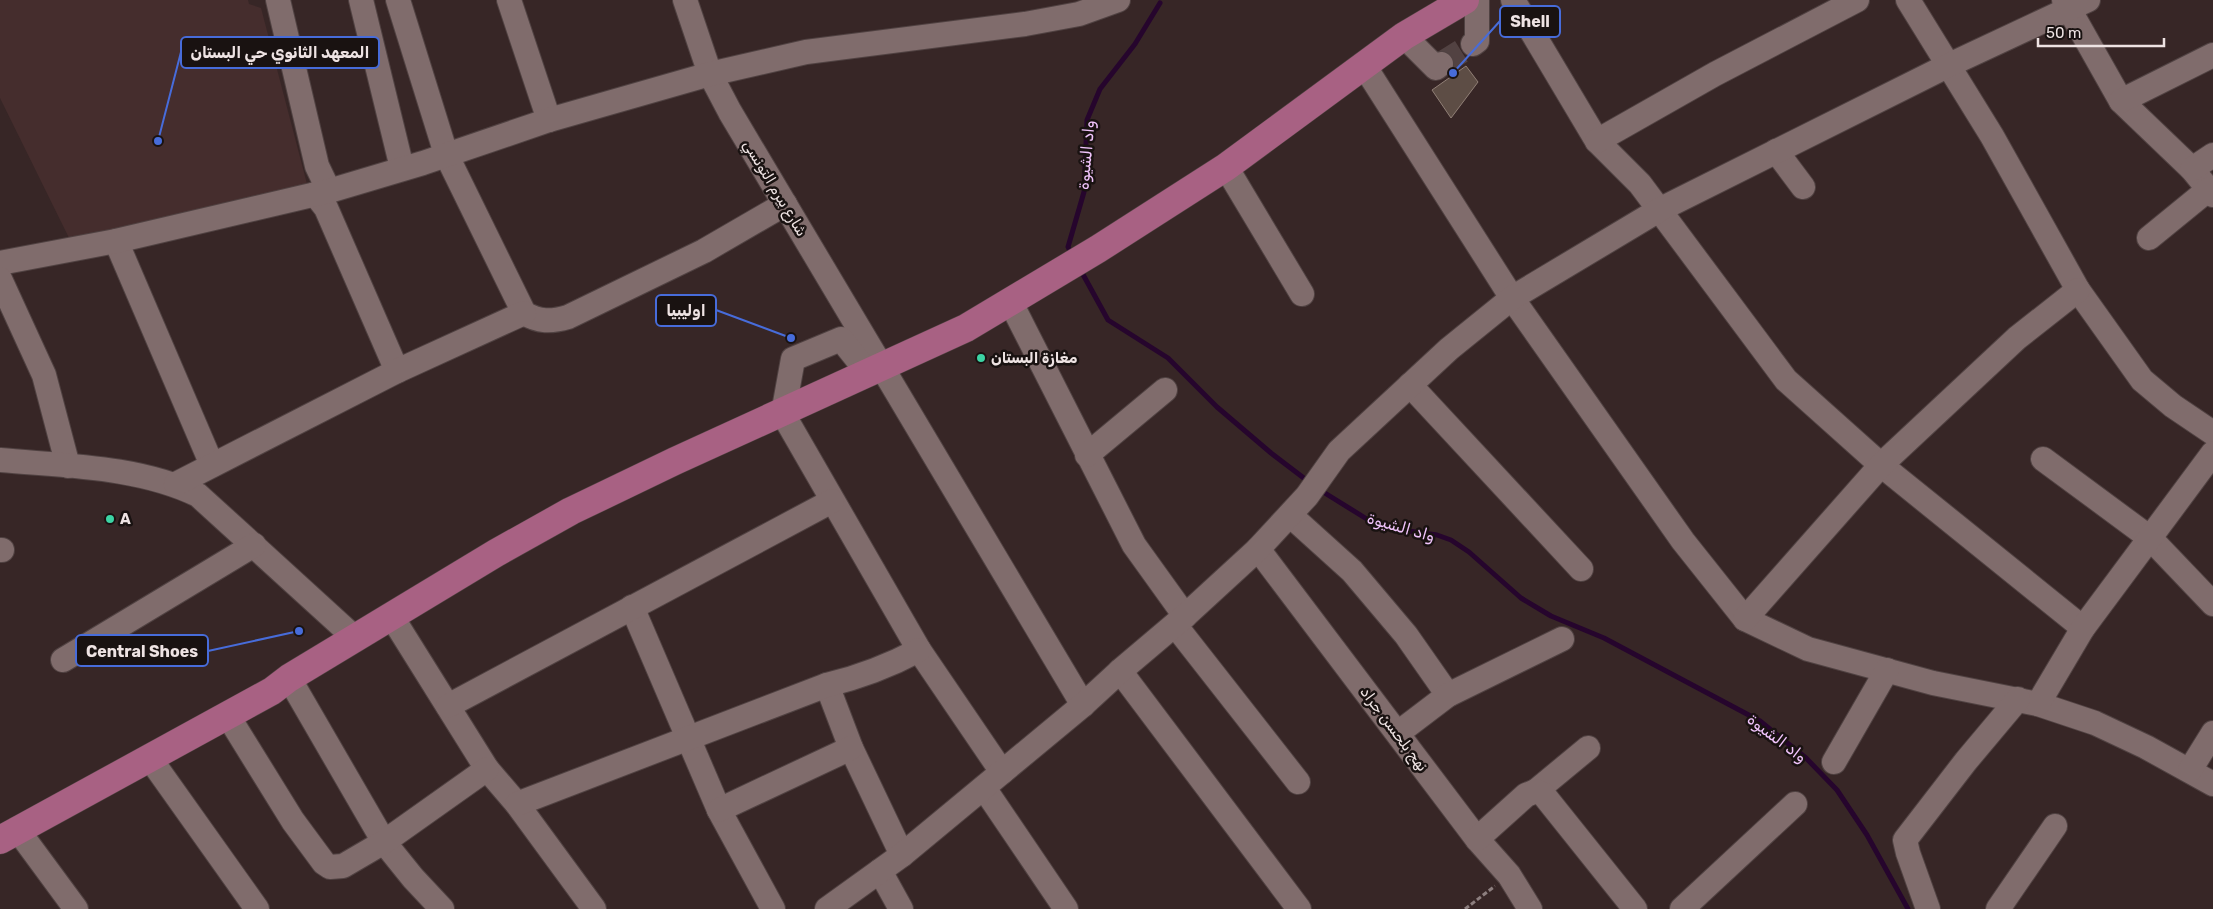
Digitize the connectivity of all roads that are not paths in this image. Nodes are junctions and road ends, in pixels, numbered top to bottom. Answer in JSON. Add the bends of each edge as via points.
{"nodes":[{"id":1,"x":278,"y":0,"type":"edge"},
{"id":2,"x":361,"y":0,"type":"edge"},
{"id":3,"x":398,"y":0,"type":"edge"},
{"id":4,"x":510,"y":0,"type":"edge"},
{"id":5,"x":685,"y":0,"type":"edge"},
{"id":6,"x":1118,"y":0,"type":"edge"},
{"id":7,"x":1465,"y":0,"type":"edge"},
{"id":8,"x":1477,"y":0,"type":"edge"},
{"id":9,"x":1513,"y":0,"type":"edge"},
{"id":10,"x":1857,"y":0,"type":"edge"},
{"id":11,"x":1908,"y":0,"type":"edge"},
{"id":12,"x":2074,"y":4,"type":"edge"},
{"id":13,"x":1404,"y":36,"type":"junction"},
{"id":14,"x":1473,"y":44,"type":"dead end"},
{"id":15,"x":2213,"y":55,"type":"edge"},
{"id":16,"x":1441,"y":64,"type":"dead end"},
{"id":17,"x":1947,"y":66,"type":"junction"},
{"id":18,"x":1365,"y":67,"type":"junction"},
{"id":19,"x":710,"y":74,"type":"junction"},
{"id":20,"x":2121,"y":101,"type":"junction"},
{"id":21,"x":549,"y":120,"type":"junction"},
{"id":22,"x":1597,"y":141,"type":"junction"},
{"id":23,"x":1776,"y":151,"type":"junction"},
{"id":24,"x":446,"y":154,"type":"junction"},
{"id":25,"x":2213,"y":155,"type":"edge"},
{"id":26,"x":1226,"y":167,"type":"junction"},
{"id":27,"x":402,"y":168,"type":"junction"},
{"id":28,"x":2192,"y":169,"type":"junction"},
{"id":29,"x":1803,"y":187,"type":"dead end"},
{"id":30,"x":322,"y":192,"type":"junction"},
{"id":31,"x":2211,"y":192,"type":"edge"},
{"id":32,"x":785,"y":204,"type":"junction"},
{"id":33,"x":1659,"y":210,"type":"junction"},
{"id":34,"x":2149,"y":238,"type":"dead end"},
{"id":35,"x":116,"y":241,"type":"junction"},
{"id":36,"x":0,"y":263,"type":"edge"},
{"id":37,"x":0,"y":279,"type":"edge"},
{"id":38,"x":2078,"y":290,"type":"junction"},
{"id":39,"x":1302,"y":294,"type":"dead end"},
{"id":40,"x":1512,"y":298,"type":"junction"},
{"id":41,"x":1011,"y":303,"type":"junction"},
{"id":42,"x":524,"y":313,"type":"junction"},
{"id":43,"x":397,"y":371,"type":"junction"},
{"id":44,"x":875,"y":371,"type":"junction"},
{"id":45,"x":1410,"y":386,"type":"junction"},
{"id":46,"x":1166,"y":390,"type":"dead end"},
{"id":47,"x":783,"y":414,"type":"junction"},
{"id":48,"x":2213,"y":433,"type":"edge"},
{"id":49,"x":2213,"y":453,"type":"edge"},
{"id":50,"x":1087,"y":455,"type":"junction"},
{"id":51,"x":2043,"y":459,"type":"dead end"},
{"id":52,"x":0,"y":460,"type":"edge"},
{"id":53,"x":212,"y":464,"type":"junction"},
{"id":54,"x":1881,"y":465,"type":"junction"},
{"id":55,"x":68,"y":466,"type":"junction"},
{"id":56,"x":176,"y":484,"type":"junction"},
{"id":57,"x":832,"y":501,"type":"junction"},
{"id":58,"x":1290,"y":515,"type":"junction"},
{"id":59,"x":2150,"y":538,"type":"junction"},
{"id":60,"x":254,"y":545,"type":"junction"},
{"id":61,"x":1258,"y":549,"type":"junction"},
{"id":62,"x":1581,"y":569,"type":"dead end"},
{"id":63,"x":2213,"y":604,"type":"edge"},
{"id":64,"x":632,"y":608,"type":"junction"},
{"id":65,"x":392,"y":617,"type":"junction"},
{"id":66,"x":1745,"y":619,"type":"junction"},
{"id":67,"x":1180,"y":621,"type":"junction"},
{"id":68,"x":2083,"y":628,"type":"junction"},
{"id":69,"x":356,"y":639,"type":"junction"},
{"id":70,"x":1562,"y":639,"type":"dead end"},
{"id":71,"x":920,"y":650,"type":"junction"},
{"id":72,"x":63,"y":660,"type":"dead end"},
{"id":73,"x":1887,"y":670,"type":"junction"},
{"id":74,"x":1120,"y":671,"type":"junction"},
{"id":75,"x":289,"y":678,"type":"junction"},
{"id":76,"x":827,"y":685,"type":"junction"},
{"id":77,"x":1448,"y":695,"type":"junction"},
{"id":78,"x":2028,"y":701,"type":"junction"},
{"id":79,"x":1083,"y":705,"type":"junction"},
{"id":80,"x":448,"y":706,"type":"junction"},
{"id":81,"x":228,"y":716,"type":"junction"},
{"id":82,"x":1398,"y":733,"type":"junction"},
{"id":83,"x":2213,"y":733,"type":"edge"},
{"id":84,"x":688,"y":738,"type":"junction"},
{"id":85,"x":851,"y":748,"type":"junction"},
{"id":86,"x":1588,"y":748,"type":"dead end"},
{"id":87,"x":150,"y":757,"type":"junction"},
{"id":88,"x":1834,"y":762,"type":"dead end"},
{"id":89,"x":487,"y":769,"type":"junction"},
{"id":90,"x":2190,"y":770,"type":"junction"},
{"id":91,"x":1002,"y":772,"type":"junction"},
{"id":92,"x":1298,"y":782,"type":"dead end"},
{"id":93,"x":2213,"y":784,"type":"edge"},
{"id":94,"x":984,"y":788,"type":"junction"},
{"id":95,"x":1536,"y":791,"type":"junction"},
{"id":96,"x":517,"y":804,"type":"junction"},
{"id":97,"x":1795,"y":804,"type":"dead end"},
{"id":98,"x":719,"y":810,"type":"junction"},
{"id":99,"x":2055,"y":826,"type":"dead end"},
{"id":100,"x":9,"y":834,"type":"edge"},
{"id":101,"x":1477,"y":839,"type":"junction"},
{"id":102,"x":384,"y":842,"type":"junction"},
{"id":103,"x":902,"y":855,"type":"junction"},
{"id":104,"x":880,"y":870,"type":"junction"},
{"id":105,"x":588,"y":907,"type":"edge"},
{"id":106,"x":76,"y":909,"type":"edge"},
{"id":107,"x":257,"y":909,"type":"edge"},
{"id":108,"x":442,"y":909,"type":"edge"},
{"id":109,"x":773,"y":909,"type":"edge"},
{"id":110,"x":827,"y":909,"type":"edge"},
{"id":111,"x":901,"y":909,"type":"edge"},
{"id":112,"x":1066,"y":909,"type":"edge"},
{"id":113,"x":1299,"y":909,"type":"edge"},
{"id":114,"x":1530,"y":909,"type":"edge"},
{"id":115,"x":1636,"y":909,"type":"edge"},
{"id":116,"x":1682,"y":909,"type":"edge"},
{"id":117,"x":1928,"y":909,"type":"edge"},
{"id":118,"x":1998,"y":909,"type":"edge"}],
"edges":[{"from":1,"to":30,"type":"street"},
{"from":2,"to":27,"type":"street"},
{"from":3,"to":24,"type":"street"},
{"from":4,"to":21,"type":"street"},
{"from":5,"to":19,"type":"street","name":"شارع بيرم التونسي"},
{"from":6,"to":19,"type":"street","via":[[1079,14],[1024,24],[806,52]]},
{"from":7,"to":13,"type":"main road"},
{"from":8,"to":14,"type":"street","via":[[1477,41]]},
{"from":9,"to":22,"type":"street"},
{"from":10,"to":22,"type":"street","via":[[1715,74]]},
{"from":11,"to":17,"type":"street"},
{"from":12,"to":17,"type":"street"},
{"from":12,"to":20,"type":"street"},
{"from":13,"to":16,"type":"street","via":[[1436,68]]},
{"from":13,"to":18,"type":"main road"},
{"from":15,"to":20,"type":"street"},
{"from":17,"to":23,"type":"street"},
{"from":17,"to":38,"type":"street","via":[[1992,136]]},
{"from":18,"to":26,"type":"main road"},
{"from":18,"to":40,"type":"street"},
{"from":19,"to":21,"type":"street"},
{"from":19,"to":32,"type":"street","name":"شارع بيرم التونسي"},
{"from":20,"to":28,"type":"street"},
{"from":21,"to":24,"type":"street"},
{"from":22,"to":33,"type":"street","via":[[1640,184]]},
{"from":23,"to":29,"type":"street"},
{"from":23,"to":33,"type":"street"},
{"from":24,"to":27,"type":"street"},
{"from":24,"to":42,"type":"street"},
{"from":25,"to":28,"type":"street"},
{"from":26,"to":39,"type":"street"},
{"from":26,"to":41,"type":"main road"},
{"from":27,"to":30,"type":"street"},
{"from":28,"to":31,"type":"street"},
{"from":30,"to":35,"type":"street"},
{"from":30,"to":43,"type":"street"},
{"from":31,"to":34,"type":"street"},
{"from":32,"to":42,"type":"street","via":[[704,252],[568,317],[548,321],[534,319]]},
{"from":32,"to":44,"type":"street","name":"شارع بيرم التونسي"},
{"from":33,"to":40,"type":"street"},
{"from":33,"to":54,"type":"street","via":[[1786,380]]},
{"from":35,"to":36,"type":"street"},
{"from":35,"to":53,"type":"street"},
{"from":37,"to":55,"type":"street","via":[[44,375]]},
{"from":38,"to":48,"type":"street","via":[[2142,380]]},
{"from":38,"to":54,"type":"street","via":[[2017,338]]},
{"from":40,"to":45,"type":"street","via":[[1479,323]]},
{"from":40,"to":66,"type":"street","via":[[1683,541]]},
{"from":41,"to":44,"type":"main road"},
{"from":41,"to":50,"type":"street"},
{"from":42,"to":43,"type":"street"},
{"from":43,"to":53,"type":"street"},
{"from":44,"to":47,"type":"main road"},
{"from":44,"to":47,"type":"street","via":[[841,339],[793,359]]},
{"from":44,"to":79,"type":"street"},
{"from":45,"to":58,"type":"street","via":[[1339,450]]},
{"from":45,"to":62,"type":"street"},
{"from":46,"to":50,"type":"street"},
{"from":47,"to":57,"type":"street"},
{"from":47,"to":65,"type":"main road","via":[[570,511]]},
{"from":49,"to":59,"type":"street"},
{"from":50,"to":67,"type":"street","via":[[1134,546]]},
{"from":51,"to":59,"type":"street"},
{"from":52,"to":55,"type":"street"},
{"from":53,"to":56,"type":"street"},
{"from":54,"to":66,"type":"street"},
{"from":54,"to":68,"type":"street"},
{"from":55,"to":56,"type":"street"},
{"from":56,"to":60,"type":"street","via":[[198,495]]},
{"from":57,"to":64,"type":"street"},
{"from":57,"to":71,"type":"street"},
{"from":58,"to":61,"type":"street"},
{"from":58,"to":77,"type":"street","via":[[1352,572],[1406,635]]},
{"from":59,"to":63,"type":"street"},
{"from":59,"to":68,"type":"street"},
{"from":60,"to":69,"type":"street"},
{"from":60,"to":72,"type":"street"},
{"from":61,"to":67,"type":"street"},
{"from":61,"to":82,"type":"street","name":"نهج بلحسن جراد"},
{"from":64,"to":80,"type":"street"},
{"from":64,"to":84,"type":"street"},
{"from":65,"to":69,"type":"main road"},
{"from":65,"to":80,"type":"street"},
{"from":66,"to":73,"type":"street","via":[[1808,649]]},
{"from":67,"to":74,"type":"street"},
{"from":67,"to":92,"type":"street"},
{"from":68,"to":78,"type":"street"},
{"from":69,"to":75,"type":"main road"},
{"from":70,"to":77,"type":"street"},
{"from":71,"to":76,"type":"street","via":[[866,675]]},
{"from":71,"to":91,"type":"street"},
{"from":73,"to":78,"type":"street","via":[[1933,683]]},
{"from":73,"to":88,"type":"street"},
{"from":74,"to":79,"type":"street"},
{"from":74,"to":113,"type":"street"},
{"from":75,"to":81,"type":"main road"},
{"from":75,"to":102,"type":"street"},
{"from":76,"to":84,"type":"street"},
{"from":76,"to":85,"type":"street"},
{"from":77,"to":82,"type":"street"},
{"from":78,"to":90,"type":"street","via":[[2095,723]]},
{"from":78,"to":117,"type":"street","via":[[1966,761],[1905,840]]},
{"from":79,"to":91,"type":"street"},
{"from":80,"to":89,"type":"street"},
{"from":81,"to":87,"type":"main road"},
{"from":81,"to":102,"type":"street","via":[[293,821],[324,863],[330,867],[343,866]]},
{"from":82,"to":101,"type":"street","name":"نهج بلحسن جراد"},
{"from":83,"to":90,"type":"street"},
{"from":84,"to":96,"type":"street"},
{"from":84,"to":98,"type":"street"},
{"from":85,"to":98,"type":"street"},
{"from":85,"to":103,"type":"street"},
{"from":86,"to":95,"type":"street"},
{"from":87,"to":100,"type":"main road"},
{"from":87,"to":107,"type":"street"},
{"from":89,"to":96,"type":"street"},
{"from":89,"to":102,"type":"street"},
{"from":90,"to":93,"type":"street"},
{"from":91,"to":94,"type":"street"},
{"from":94,"to":103,"type":"street"},
{"from":94,"to":112,"type":"street"},
{"from":95,"to":101,"type":"street","via":[[1526,795]]},
{"from":95,"to":115,"type":"street","via":[[1543,794]]},
{"from":96,"to":105,"type":"street"},
{"from":97,"to":116,"type":"street"},
{"from":98,"to":109,"type":"street"},
{"from":99,"to":118,"type":"street"},
{"from":100,"to":106,"type":"street"},
{"from":101,"to":114,"type":"street","name":"نهج بلحسن جراد","via":[[1509,875]]},
{"from":102,"to":108,"type":"street"},
{"from":103,"to":104,"type":"street"},
{"from":104,"to":110,"type":"street"},
{"from":104,"to":111,"type":"street"}]}
